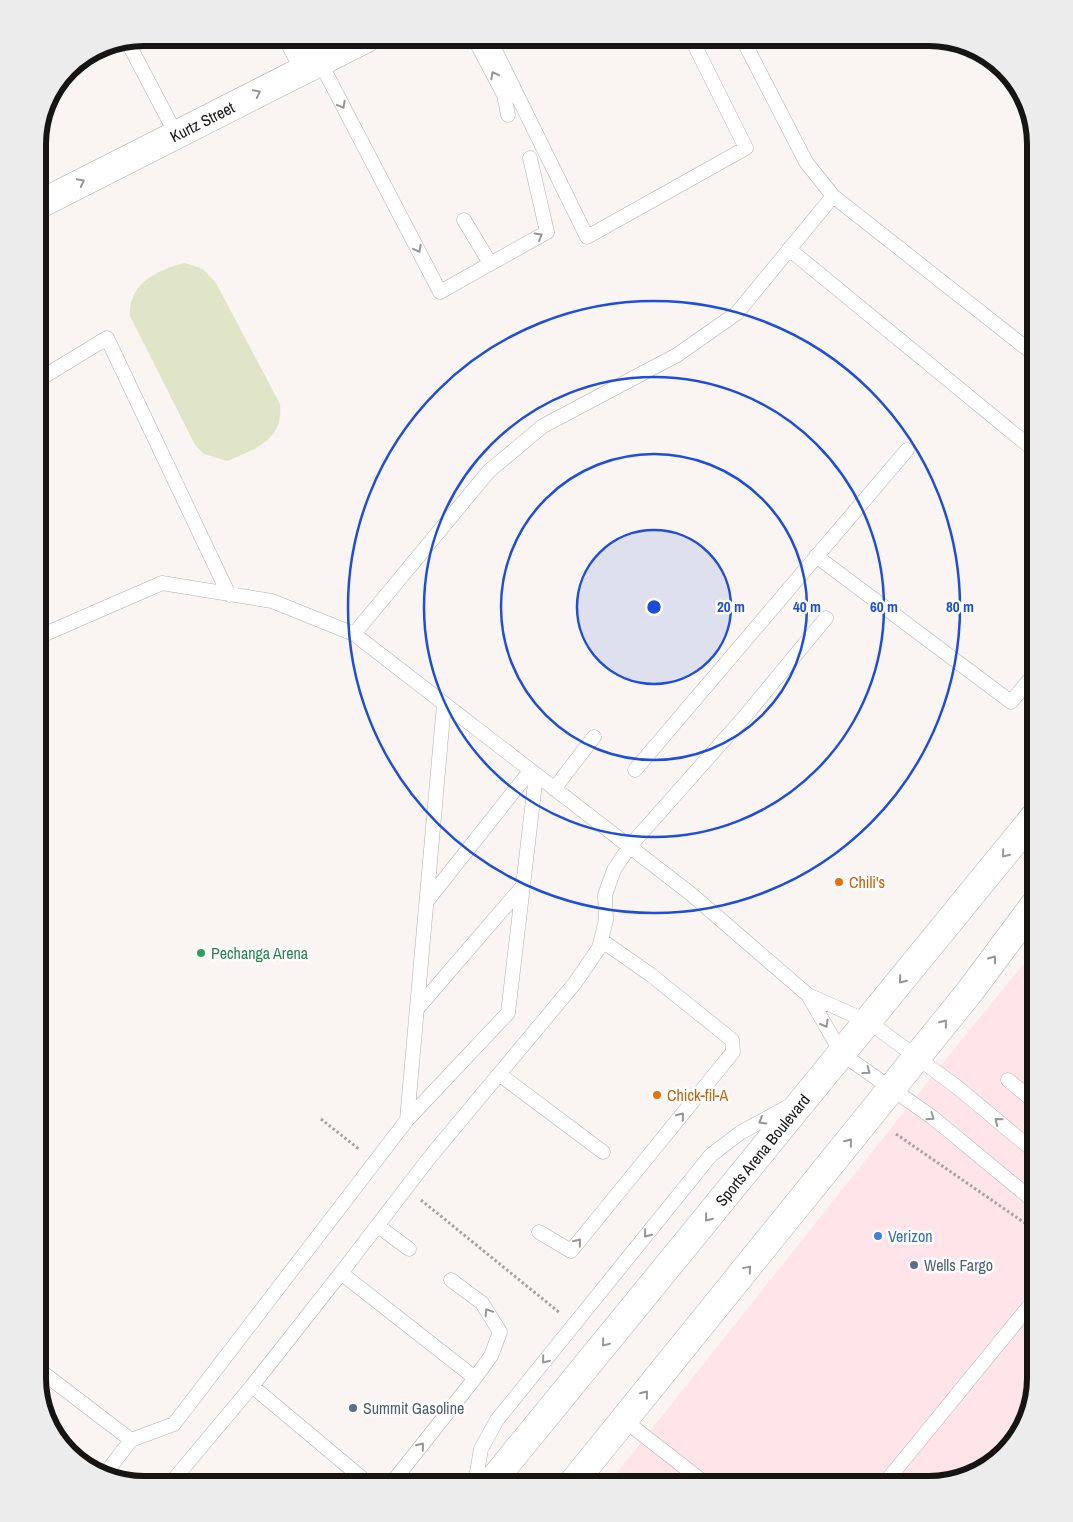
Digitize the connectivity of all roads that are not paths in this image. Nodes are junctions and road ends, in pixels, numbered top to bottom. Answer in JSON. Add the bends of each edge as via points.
{"nodes":[{"id":1,"x":299,"y":46,"type":"edge"},
{"id":2,"x":351,"y":46,"type":"edge"},
{"id":3,"x":478,"y":46,"type":"edge"},
{"id":4,"x":493,"y":46,"type":"edge"},
{"id":5,"x":695,"y":46,"type":"edge"},
{"id":6,"x":746,"y":46,"type":"edge"},
{"id":7,"x":129,"y":47,"type":"edge"},
{"id":8,"x":314,"y":65,"type":"junction"},
{"id":9,"x":508,"y":115,"type":"dead end"},
{"id":10,"x":176,"y":134,"type":"junction"},
{"id":11,"x":530,"y":158,"type":"dead end"},
{"id":12,"x":833,"y":196,"type":"junction"},
{"id":13,"x":46,"y":201,"type":"edge"},
{"id":14,"x":464,"y":220,"type":"dead end"},
{"id":15,"x":789,"y":249,"type":"junction"},
{"id":16,"x":490,"y":263,"type":"junction"},
{"id":17,"x":1027,"y":348,"type":"edge"},
{"id":18,"x":46,"y":375,"type":"edge"},
{"id":19,"x":1027,"y":445,"type":"edge"},
{"id":20,"x":907,"y":450,"type":"dead end"},
{"id":21,"x":816,"y":556,"type":"junction"},
{"id":22,"x":229,"y":595,"type":"junction"},
{"id":23,"x":826,"y":618,"type":"dead end"},
{"id":24,"x":46,"y":633,"type":"edge"},
{"id":25,"x":354,"y":634,"type":"junction"},
{"id":26,"x":1027,"y":684,"type":"edge"},
{"id":27,"x":444,"y":704,"type":"junction"},
{"id":28,"x":594,"y":737,"type":"dead end"},
{"id":29,"x":635,"y":770,"type":"dead end"},
{"id":30,"x":533,"y":773,"type":"junction"},
{"id":31,"x":554,"y":789,"type":"junction"},
{"id":32,"x":1027,"y":827,"type":"edge"},
{"id":33,"x":629,"y":847,"type":"junction"},
{"id":34,"x":523,"y":886,"type":"junction"},
{"id":35,"x":427,"y":902,"type":"junction"},
{"id":36,"x":1027,"y":916,"type":"edge"},
{"id":37,"x":602,"y":940,"type":"junction"},
{"id":38,"x":808,"y":995,"type":"junction"},
{"id":39,"x":417,"y":1009,"type":"junction"},
{"id":40,"x":869,"y":1022,"type":"junction"},
{"id":41,"x":842,"y":1054,"type":"junction"},
{"id":42,"x":917,"y":1056,"type":"junction"},
{"id":43,"x":499,"y":1074,"type":"junction"},
{"id":44,"x":1008,"y":1080,"type":"dead end"},
{"id":45,"x":891,"y":1089,"type":"junction"},
{"id":46,"x":1027,"y":1095,"type":"edge"},
{"id":47,"x":805,"y":1098,"type":"junction"},
{"id":48,"x":407,"y":1120,"type":"junction"},
{"id":49,"x":1027,"y":1145,"type":"edge"},
{"id":50,"x":603,"y":1152,"type":"dead end"},
{"id":51,"x":1027,"y":1195,"type":"edge"},
{"id":52,"x":378,"y":1226,"type":"junction"},
{"id":53,"x":539,"y":1232,"type":"dead end"},
{"id":54,"x":409,"y":1249,"type":"dead end"},
{"id":55,"x":341,"y":1273,"type":"junction"},
{"id":56,"x":452,"y":1280,"type":"dead end"},
{"id":57,"x":1027,"y":1310,"type":"edge"},
{"id":58,"x":46,"y":1375,"type":"edge"},
{"id":59,"x":475,"y":1378,"type":"junction"},
{"id":60,"x":252,"y":1386,"type":"junction"},
{"id":61,"x":624,"y":1420,"type":"junction"},
{"id":62,"x":131,"y":1440,"type":"junction"},
{"id":63,"x":109,"y":1469,"type":"edge"},
{"id":64,"x":177,"y":1476,"type":"edge"},
{"id":65,"x":359,"y":1476,"type":"edge"},
{"id":66,"x":397,"y":1476,"type":"edge"},
{"id":67,"x":476,"y":1476,"type":"edge"},
{"id":68,"x":497,"y":1476,"type":"edge"},
{"id":69,"x":578,"y":1476,"type":"edge"},
{"id":70,"x":696,"y":1476,"type":"edge"},
{"id":71,"x":891,"y":1476,"type":"edge"}],
"edges":[{"from":1,"to":8,"type":"main road"},
{"from":2,"to":8,"type":"main road","name":"Kurtz Street"},
{"from":9,"to":3,"type":"lane","one_way":true,"via":[[504,95]]},
{"from":4,"to":5,"type":"lane","via":[[587,237],[746,148]]},
{"from":6,"to":12,"type":"lane","via":[[806,162]]},
{"from":7,"to":10,"type":"lane"},
{"from":10,"to":8,"type":"main road","name":"Kurtz Street","one_way":true},
{"from":8,"to":16,"type":"lane","one_way":true,"via":[[440,292]]},
{"from":13,"to":10,"type":"main road","name":"Kurtz Street","one_way":true},
{"from":16,"to":11,"type":"lane","one_way":true,"via":[[547,232]]},
{"from":12,"to":15,"type":"lane"},
{"from":12,"to":17,"type":"lane"},
{"from":14,"to":16,"type":"lane"},
{"from":15,"to":19,"type":"lane"},
{"from":15,"to":25,"type":"lane","via":[[737,313],[677,355],[543,426],[489,471]]},
{"from":18,"to":22,"type":"lane","via":[[107,338]]},
{"from":20,"to":21,"type":"lane"},
{"from":21,"to":26,"type":"lane","via":[[1011,702]]},
{"from":21,"to":29,"type":"lane"},
{"from":22,"to":24,"type":"lane","via":[[162,583]]},
{"from":22,"to":25,"type":"lane","via":[[272,601]]},
{"from":23,"to":33,"type":"lane","via":[[741,721]]},
{"from":25,"to":27,"type":"lane"},
{"from":27,"to":30,"type":"lane"},
{"from":27,"to":35,"type":"lane"},
{"from":28,"to":31,"type":"lane"},
{"from":30,"to":31,"type":"lane"},
{"from":30,"to":34,"type":"lane"},
{"from":30,"to":35,"type":"lane"},
{"from":31,"to":33,"type":"lane"},
{"from":32,"to":40,"type":"main road","name":"Sports Arena Boulevard","one_way":true},
{"from":33,"to":37,"type":"lane","via":[[614,870],[605,895],[606,920]]},
{"from":33,"to":38,"type":"lane","via":[[691,894]]},
{"from":34,"to":39,"type":"lane"},
{"from":34,"to":48,"type":"lane","via":[[508,1013]]},
{"from":35,"to":39,"type":"lane"},
{"from":42,"to":36,"type":"main road","one_way":true},
{"from":37,"to":43,"type":"lane","via":[[575,983]]},
{"from":53,"to":37,"type":"lane","one_way":true,"via":[[571,1251],[733,1052],[732,1040],[651,974]]},
{"from":38,"to":40,"type":"lane"},
{"from":38,"to":41,"type":"lane","one_way":true},
{"from":39,"to":48,"type":"lane"},
{"from":40,"to":41,"type":"main road","name":"Sports Arena Boulevard"},
{"from":40,"to":42,"type":"lane"},
{"from":41,"to":45,"type":"lane","one_way":true},
{"from":41,"to":47,"type":"main road","name":"Sports Arena Boulevard"},
{"from":42,"to":45,"type":"main road"},
{"from":49,"to":42,"type":"lane","one_way":true},
{"from":43,"to":50,"type":"lane"},
{"from":43,"to":52,"type":"lane"},
{"from":44,"to":46,"type":"lane"},
{"from":45,"to":51,"type":"lane","one_way":true,"via":[[932,1117]]},
{"from":61,"to":45,"type":"main road","one_way":true},
{"from":47,"to":67,"type":"lane","one_way":true,"via":[[740,1133],[711,1155],[497,1420],[481,1448]]},
{"from":47,"to":68,"type":"main road","name":"Sports Arena Boulevard","one_way":true},
{"from":48,"to":62,"type":"lane","via":[[174,1424]]},
{"from":52,"to":54,"type":"lane"},
{"from":52,"to":55,"type":"lane"},
{"from":55,"to":59,"type":"lane"},
{"from":55,"to":60,"type":"lane"},
{"from":59,"to":56,"type":"lane","one_way":true,"via":[[491,1356],[500,1332],[482,1303]]},
{"from":57,"to":71,"type":"lane"},
{"from":58,"to":62,"type":"lane"},
{"from":66,"to":59,"type":"lane","one_way":true},
{"from":60,"to":64,"type":"lane"},
{"from":60,"to":65,"type":"lane"},
{"from":61,"to":69,"type":"main road"},
{"from":61,"to":70,"type":"lane"},
{"from":62,"to":63,"type":"lane"}]}
